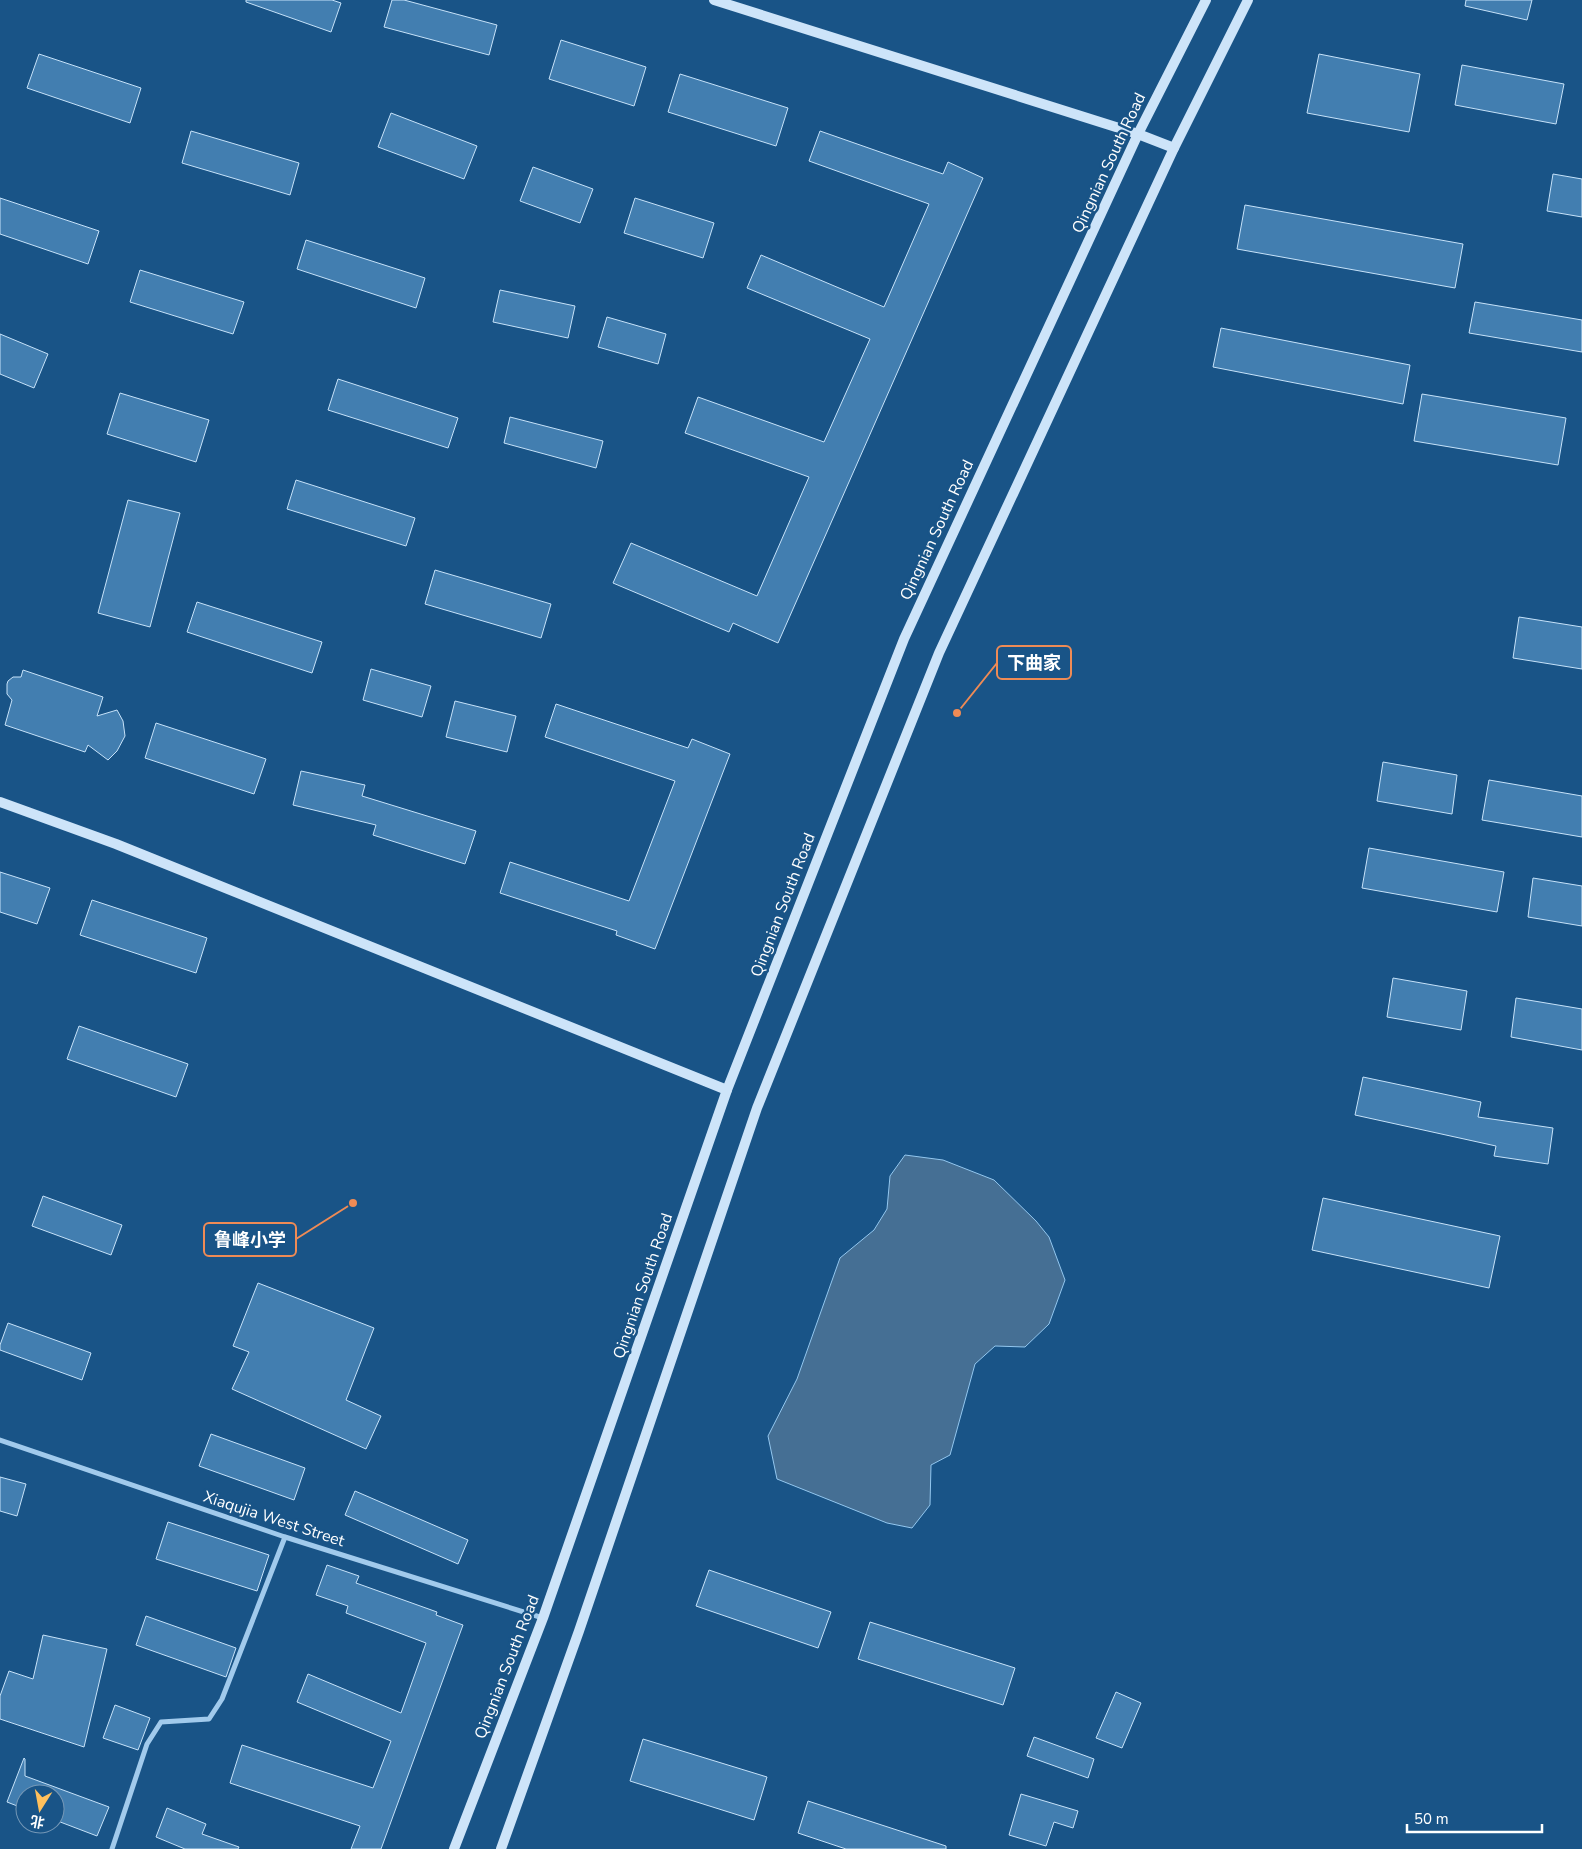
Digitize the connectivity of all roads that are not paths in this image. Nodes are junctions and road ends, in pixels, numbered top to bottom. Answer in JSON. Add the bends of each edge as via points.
{"nodes":[{"id":1,"x":714,"y":0,"type":"edge"},
{"id":2,"x":1206,"y":0,"type":"edge"},
{"id":3,"x":1248,"y":0,"type":"edge"},
{"id":4,"x":1138,"y":134,"type":"junction"},
{"id":5,"x":1174,"y":148,"type":"junction"},
{"id":6,"x":0,"y":802,"type":"edge"},
{"id":7,"x":727,"y":1090,"type":"junction"},
{"id":8,"x":0,"y":1440,"type":"edge"},
{"id":9,"x":285,"y":1537,"type":"junction"},
{"id":10,"x":543,"y":1618,"type":"junction"},
{"id":11,"x":112,"y":1849,"type":"edge"},
{"id":12,"x":454,"y":1849,"type":"edge"},
{"id":13,"x":501,"y":1849,"type":"edge"}],
"edges":[{"from":1,"to":4,"type":"main road"},
{"from":2,"to":4,"type":"main road","name":"Qingnian South Road"},
{"from":3,"to":5,"type":"main road"},
{"from":4,"to":5,"type":"main road"},
{"from":4,"to":7,"type":"main road","name":"Qingnian South Road","via":[[904,638]]},
{"from":5,"to":13,"type":"main road","via":[[940,653],[757,1108]]},
{"from":6,"to":7,"type":"main road","via":[[116,844]]},
{"from":7,"to":10,"type":"main road","name":"Qingnian South Road"},
{"from":8,"to":9,"type":"street","name":"Xiaqujia West Street"},
{"from":9,"to":10,"type":"street","name":"Xiaqujia West Street"},
{"from":9,"to":11,"type":"street","via":[[222,1699],[209,1719],[162,1722],[147,1744]]},
{"from":10,"to":12,"type":"main road","name":"Qingnian South Road"}]}
